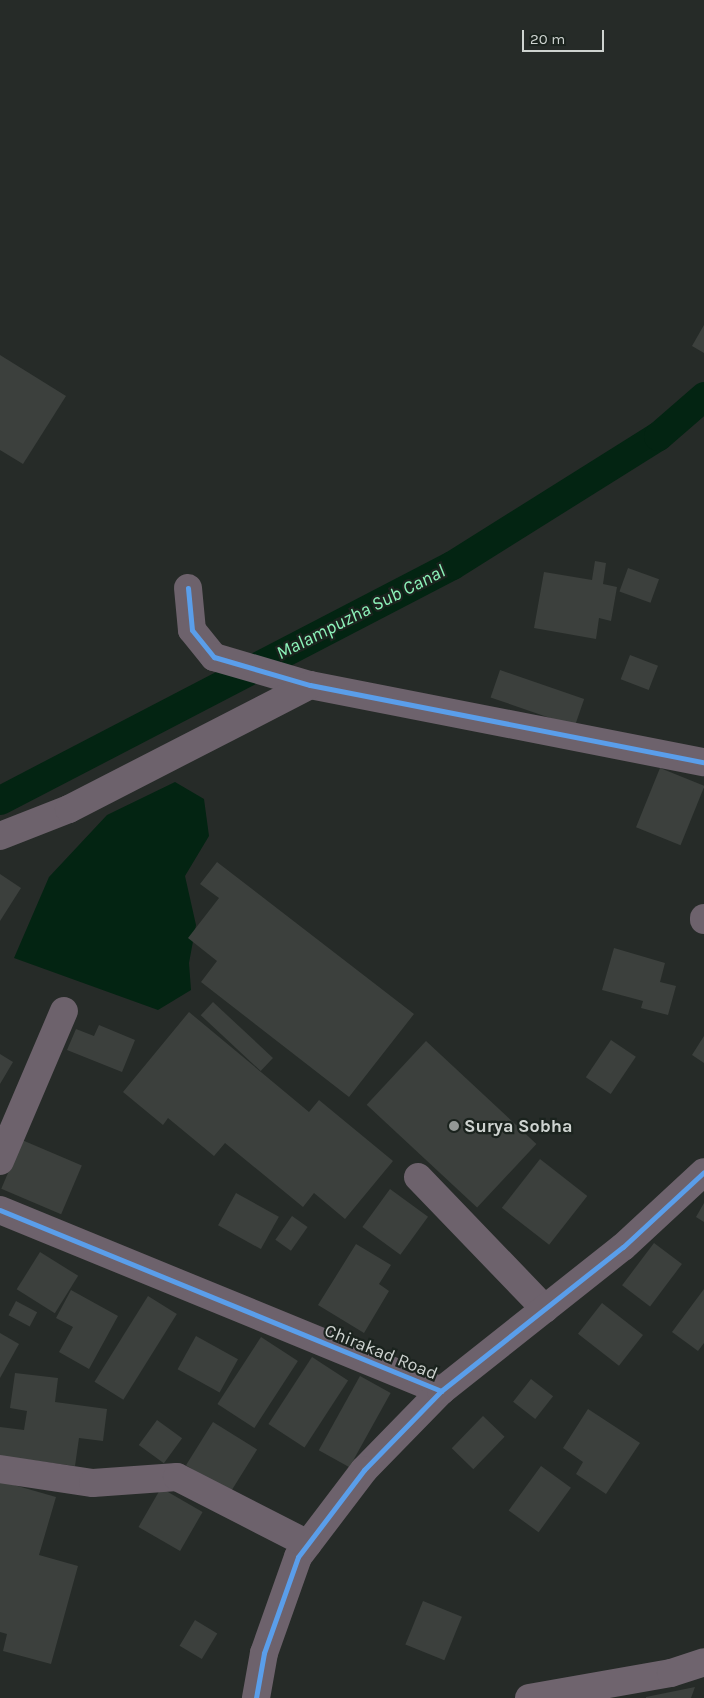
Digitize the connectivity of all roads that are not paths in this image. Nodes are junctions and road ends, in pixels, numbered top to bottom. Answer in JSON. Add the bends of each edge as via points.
{"nodes":[{"id":1,"x":188,"y":588,"type":"dead end"},
{"id":2,"x":310,"y":685,"type":"junction"},
{"id":3,"x":704,"y":762,"type":"edge"},
{"id":4,"x":0,"y":836,"type":"edge"},
{"id":5,"x":64,"y":1011,"type":"dead end"},
{"id":6,"x":0,"y":1161,"type":"edge"},
{"id":7,"x":418,"y":1177,"type":"dead end"},
{"id":8,"x":702,"y":1177,"type":"edge"},
{"id":9,"x":0,"y":1210,"type":"edge"},
{"id":10,"x":545,"y":1309,"type":"junction"},
{"id":11,"x":441,"y":1391,"type":"junction"},
{"id":12,"x":0,"y":1469,"type":"edge"},
{"id":13,"x":308,"y":1544,"type":"junction"},
{"id":14,"x":704,"y":1662,"type":"edge"},
{"id":15,"x":256,"y":1698,"type":"edge"},
{"id":16,"x":528,"y":1698,"type":"edge"}],
"edges":[{"from":1,"to":2,"type":"street","via":[[192,630],[214,657]]},
{"from":2,"to":3,"type":"street"},
{"from":2,"to":4,"type":"street","via":[[69,809]]},
{"from":5,"to":6,"type":"street"},
{"from":7,"to":10,"type":"street"},
{"from":8,"to":10,"type":"street","via":[[623,1247]]},
{"from":9,"to":11,"type":"street","name":"Chirakad Road"},
{"from":10,"to":11,"type":"street"},
{"from":11,"to":13,"type":"street","name":"Chirakad Road","via":[[364,1470]]},
{"from":12,"to":13,"type":"street","via":[[93,1483],[177,1477]]},
{"from":13,"to":15,"type":"street","name":"Chirakad Road","via":[[298,1557],[264,1653]]},
{"from":14,"to":16,"type":"main road","via":[[671,1673]]}]}
